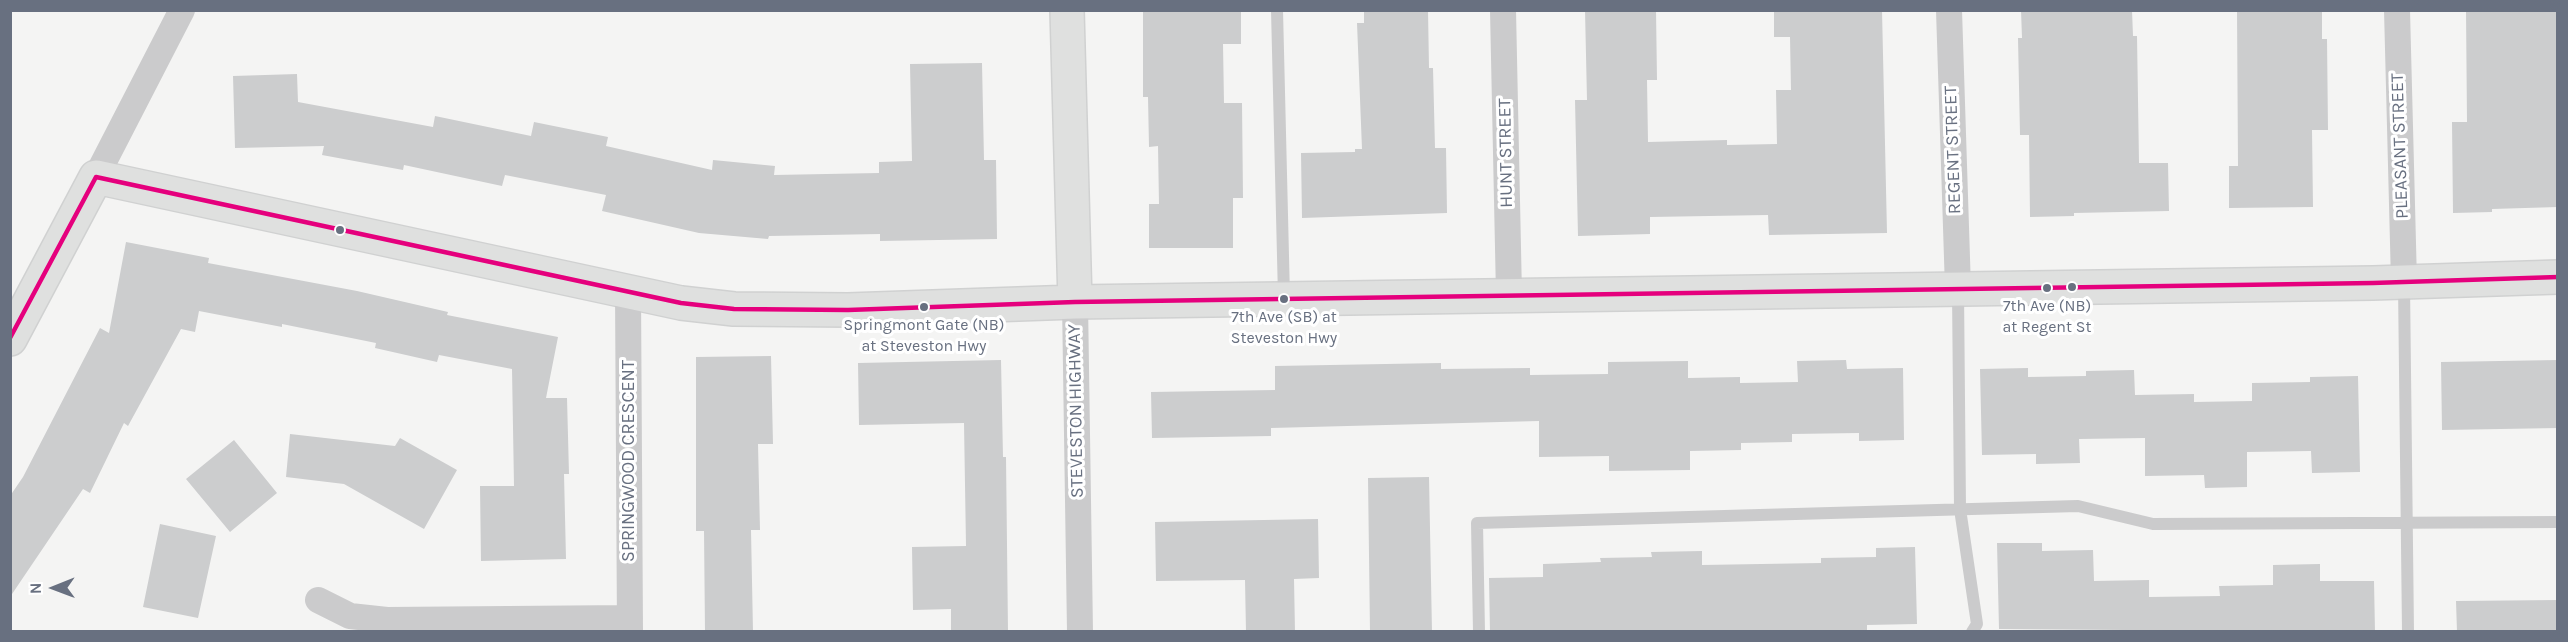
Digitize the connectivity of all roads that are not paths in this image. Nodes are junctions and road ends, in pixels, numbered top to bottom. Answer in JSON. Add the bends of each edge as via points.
{"nodes":[{"id":1,"x":182,"y":10,"type":"edge"},
{"id":2,"x":1067,"y":10,"type":"edge"},
{"id":3,"x":1277,"y":10,"type":"edge"},
{"id":4,"x":1503,"y":10,"type":"edge"},
{"id":5,"x":1948,"y":10,"type":"edge"},
{"id":6,"x":2397,"y":10,"type":"edge"},
{"id":7,"x":96,"y":177,"type":"junction"},
{"id":8,"x":2558,"y":277,"type":"edge"},
{"id":9,"x":2404,"y":282,"type":"junction"},
{"id":10,"x":1958,"y":289,"type":"junction"},
{"id":11,"x":628,"y":291,"type":"junction"},
{"id":12,"x":1509,"y":295,"type":"junction"},
{"id":13,"x":1284,"y":298,"type":"junction"},
{"id":14,"x":1075,"y":302,"type":"junction"},
{"id":15,"x":10,"y":339,"type":"edge"},
{"id":16,"x":1960,"y":509,"type":"junction"},
{"id":17,"x":2407,"y":522,"type":"junction"},
{"id":18,"x":2558,"y":522,"type":"edge"},
{"id":19,"x":318,"y":600,"type":"dead end"},
{"id":20,"x":630,"y":625,"type":"edge"},
{"id":21,"x":1080,"y":632,"type":"edge"},
{"id":22,"x":1479,"y":632,"type":"edge"},
{"id":23,"x":1972,"y":632,"type":"edge"},
{"id":24,"x":2408,"y":632,"type":"edge"}],
"edges":[{"from":1,"to":7,"type":"street"},
{"from":2,"to":14,"type":"street","name":"STEVESTON HIGHWAY"},
{"from":3,"to":13,"type":"lane"},
{"from":4,"to":12,"type":"street","name":"HUNT STREET"},
{"from":5,"to":10,"type":"street","name":"REGENT STREET"},
{"from":6,"to":9,"type":"street","name":"PLEASANT STREET"},
{"from":7,"to":11,"type":"street"},
{"from":7,"to":15,"type":"street"},
{"from":8,"to":9,"type":"street"},
{"from":9,"to":10,"type":"street"},
{"from":9,"to":17,"type":"lane"},
{"from":10,"to":12,"type":"street"},
{"from":10,"to":16,"type":"lane"},
{"from":11,"to":14,"type":"street","via":[[734,309]]},
{"from":11,"to":20,"type":"street","name":"SPRINGWOOD CRESCENT"},
{"from":12,"to":13,"type":"street"},
{"from":13,"to":14,"type":"street"},
{"from":14,"to":21,"type":"street","name":"STEVESTON HIGHWAY"},
{"from":16,"to":17,"type":"lane","via":[[2078,506],[2153,524]]},
{"from":16,"to":22,"type":"lane","via":[[1477,523]]},
{"from":16,"to":23,"type":"lane","via":[[1977,624]]},
{"from":17,"to":18,"type":"lane"},
{"from":17,"to":24,"type":"lane"},
{"from":19,"to":20,"type":"street","via":[[350,616],[387,620]]}]}
